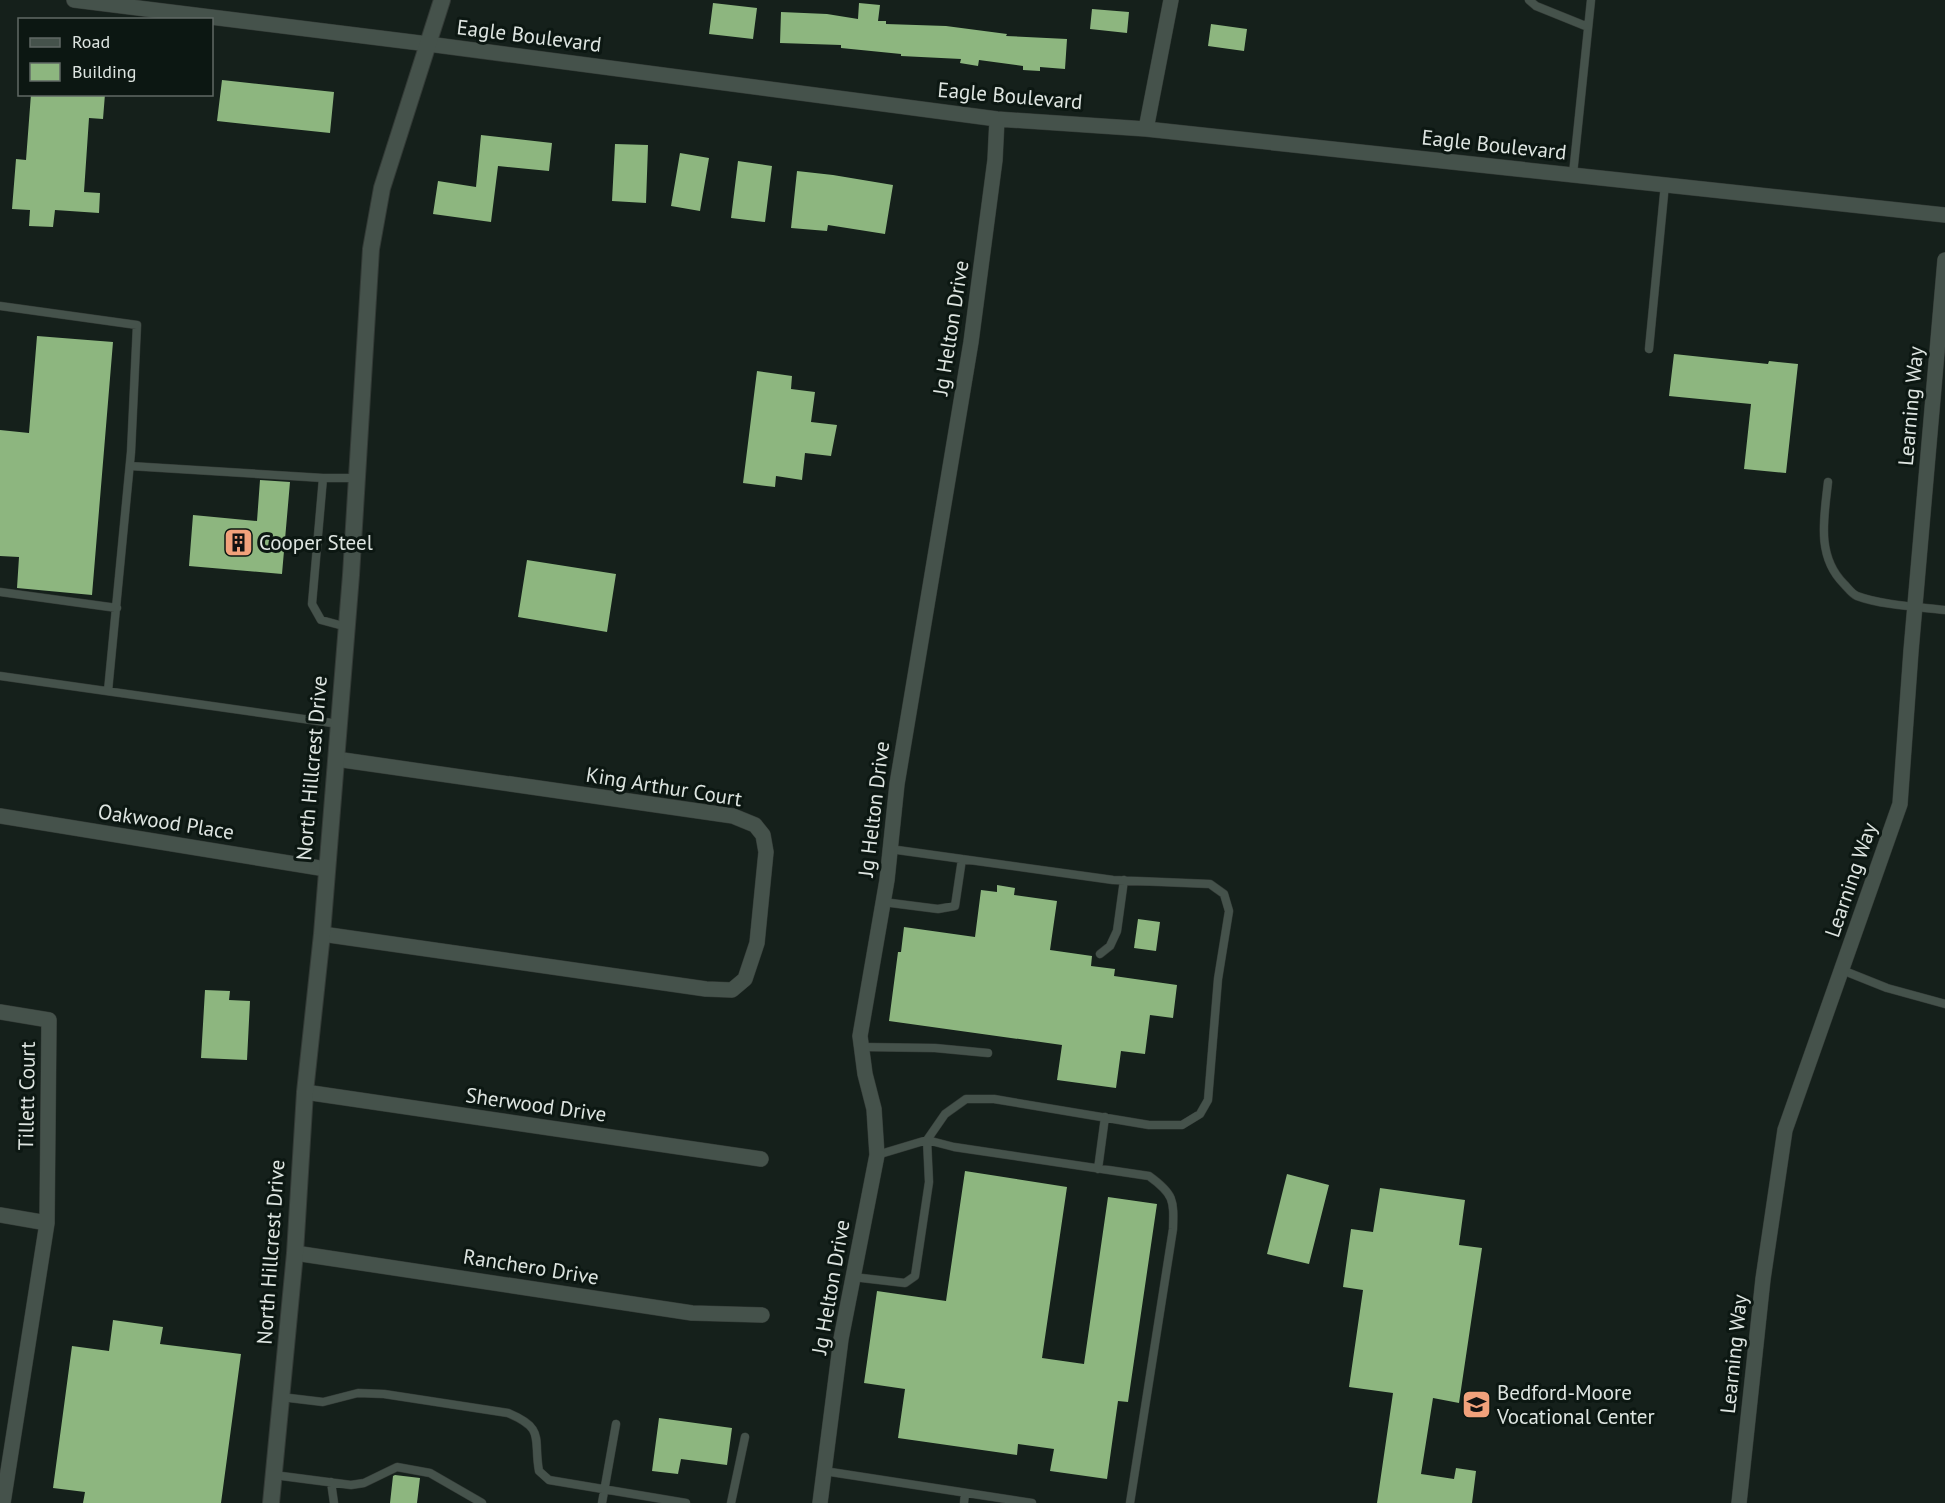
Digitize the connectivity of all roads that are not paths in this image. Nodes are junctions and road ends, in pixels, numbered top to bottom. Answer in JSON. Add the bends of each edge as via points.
{"nodes":[{"id":1,"x":74,"y":0,"type":"edge"},
{"id":2,"x":442,"y":0,"type":"edge"},
{"id":3,"x":1171,"y":0,"type":"edge"},
{"id":4,"x":1529,"y":0,"type":"edge"},
{"id":5,"x":1591,"y":0,"type":"edge"},
{"id":6,"x":1588,"y":27,"type":"junction"},
{"id":7,"x":428,"y":44,"type":"junction"},
{"id":8,"x":998,"y":119,"type":"junction"},
{"id":9,"x":1146,"y":129,"type":"junction"},
{"id":10,"x":1573,"y":174,"type":"junction"},
{"id":11,"x":1665,"y":184,"type":"junction"},
{"id":12,"x":1945,"y":215,"type":"edge"},
{"id":13,"x":1945,"y":260,"type":"edge"},
{"id":14,"x":0,"y":306,"type":"edge"},
{"id":15,"x":1649,"y":349,"type":"dead end"},
{"id":16,"x":130,"y":466,"type":"junction"},
{"id":17,"x":323,"y":478,"type":"junction"},
{"id":18,"x":357,"y":478,"type":"junction"},
{"id":19,"x":1828,"y":482,"type":"dead end"},
{"id":20,"x":0,"y":592,"type":"edge"},
{"id":21,"x":1915,"y":606,"type":"junction"},
{"id":22,"x":117,"y":608,"type":"junction"},
{"id":23,"x":1945,"y":610,"type":"edge"},
{"id":24,"x":347,"y":627,"type":"junction"},
{"id":25,"x":0,"y":676,"type":"edge"},
{"id":26,"x":108,"y":691,"type":"junction"},
{"id":27,"x":339,"y":723,"type":"junction"},
{"id":28,"x":336,"y":759,"type":"junction"},
{"id":29,"x":0,"y":816,"type":"edge"},
{"id":30,"x":890,"y":849,"type":"junction"},
{"id":31,"x":962,"y":859,"type":"junction"},
{"id":32,"x":326,"y":869,"type":"junction"},
{"id":33,"x":1124,"y":880,"type":"junction"},
{"id":34,"x":883,"y":902,"type":"junction"},
{"id":35,"x":322,"y":934,"type":"junction"},
{"id":36,"x":1100,"y":954,"type":"dead end"},
{"id":37,"x":1842,"y":970,"type":"junction"},
{"id":38,"x":1945,"y":1004,"type":"edge"},
{"id":39,"x":0,"y":1012,"type":"edge"},
{"id":40,"x":862,"y":1047,"type":"junction"},
{"id":41,"x":988,"y":1053,"type":"dead end"},
{"id":42,"x":305,"y":1092,"type":"junction"},
{"id":43,"x":1105,"y":1117,"type":"junction"},
{"id":44,"x":927,"y":1140,"type":"junction"},
{"id":45,"x":877,"y":1155,"type":"junction"},
{"id":46,"x":761,"y":1159,"type":"dead end"},
{"id":47,"x":1098,"y":1169,"type":"junction"},
{"id":48,"x":0,"y":1215,"type":"edge"},
{"id":49,"x":47,"y":1222,"type":"junction"},
{"id":50,"x":295,"y":1253,"type":"junction"},
{"id":51,"x":853,"y":1277,"type":"junction"},
{"id":52,"x":762,"y":1315,"type":"dead end"},
{"id":53,"x":281,"y":1397,"type":"junction"},
{"id":54,"x":616,"y":1424,"type":"dead end"},
{"id":55,"x":745,"y":1437,"type":"dead end"},
{"id":56,"x":824,"y":1471,"type":"junction"},
{"id":57,"x":274,"y":1475,"type":"junction"},
{"id":58,"x":331,"y":1482,"type":"junction"},
{"id":59,"x":604,"y":1490,"type":"junction"},
{"id":60,"x":965,"y":1493,"type":"junction"},
{"id":61,"x":3,"y":1503,"type":"edge"},
{"id":62,"x":271,"y":1503,"type":"edge"},
{"id":63,"x":334,"y":1503,"type":"edge"},
{"id":64,"x":482,"y":1503,"type":"edge"},
{"id":65,"x":602,"y":1503,"type":"edge"},
{"id":66,"x":686,"y":1503,"type":"edge"},
{"id":67,"x":731,"y":1503,"type":"edge"},
{"id":68,"x":820,"y":1503,"type":"edge"},
{"id":69,"x":964,"y":1503,"type":"edge"},
{"id":70,"x":1032,"y":1503,"type":"edge"},
{"id":71,"x":1130,"y":1503,"type":"edge"},
{"id":72,"x":1739,"y":1503,"type":"edge"}],
"edges":[{"from":1,"to":7,"type":"street","name":"Eagle Boulevard"},
{"from":2,"to":7,"type":"street","name":"North Hillcrest Drive"},
{"from":3,"to":9,"type":"street"},
{"from":4,"to":6,"type":"lane"},
{"from":5,"to":6,"type":"lane"},
{"from":6,"to":10,"type":"lane"},
{"from":7,"to":8,"type":"street","name":"Eagle Boulevard"},
{"from":7,"to":18,"type":"street","name":"North Hillcrest Drive","via":[[382,188],[371,249]]},
{"from":8,"to":9,"type":"street","name":"Eagle Boulevard"},
{"from":8,"to":30,"type":"street","name":"Jg Helton Drive","via":[[971,342],[897,784]]},
{"from":9,"to":10,"type":"street","name":"Eagle Boulevard"},
{"from":10,"to":11,"type":"street","name":"Eagle Boulevard"},
{"from":11,"to":12,"type":"street","name":"Eagle Boulevard"},
{"from":11,"to":15,"type":"lane"},
{"from":13,"to":21,"type":"street","name":"Learning Way"},
{"from":14,"to":16,"type":"lane","via":[[137,325]]},
{"from":16,"to":17,"type":"lane"},
{"from":16,"to":22,"type":"lane"},
{"from":17,"to":18,"type":"lane"},
{"from":17,"to":24,"type":"lane","via":[[312,604],[321,620]]},
{"from":18,"to":24,"type":"street","name":"North Hillcrest Drive"},
{"from":19,"to":21,"type":"lane","via":[[1824,546],[1834,574],[1856,595]]},
{"from":20,"to":22,"type":"lane"},
{"from":21,"to":23,"type":"lane"},
{"from":21,"to":37,"type":"street","name":"Learning Way","via":[[1900,804]]},
{"from":22,"to":26,"type":"lane"},
{"from":24,"to":27,"type":"street","name":"North Hillcrest Drive"},
{"from":25,"to":26,"type":"lane"},
{"from":26,"to":27,"type":"lane"},
{"from":27,"to":28,"type":"street","name":"North Hillcrest Drive"},
{"from":28,"to":32,"type":"street","name":"North Hillcrest Drive"},
{"from":28,"to":35,"type":"street","name":"King Arthur Court","via":[[733,816],[755,825],[763,836],[766,852],[758,943],[745,979],[732,990]]},
{"from":29,"to":32,"type":"street","name":"Oakwood Place"},
{"from":30,"to":31,"type":"lane"},
{"from":30,"to":34,"type":"street","name":"Jg Helton Drive"},
{"from":31,"to":33,"type":"lane"},
{"from":31,"to":34,"type":"lane","via":[[955,906],[938,909]]},
{"from":32,"to":35,"type":"street","name":"North Hillcrest Drive"},
{"from":33,"to":36,"type":"lane","via":[[1117,931],[1110,946]]},
{"from":33,"to":43,"type":"lane","via":[[1210,884],[1224,894],[1228,911],[1208,1100],[1200,1114],[1182,1125],[1149,1125]]},
{"from":34,"to":40,"type":"street","name":"Jg Helton Drive","via":[[860,1036]]},
{"from":35,"to":42,"type":"street","name":"North Hillcrest Drive"},
{"from":37,"to":38,"type":"lane"},
{"from":37,"to":72,"type":"street","name":"Learning Way","via":[[1785,1130],[1763,1279]]},
{"from":39,"to":49,"type":"street","name":"Tillett Court","via":[[49,1020]]},
{"from":40,"to":41,"type":"lane"},
{"from":40,"to":45,"type":"street","name":"Jg Helton Drive","via":[[874,1109]]},
{"from":42,"to":46,"type":"street","name":"Sherwood Drive"},
{"from":42,"to":50,"type":"street","name":"North Hillcrest Drive"},
{"from":43,"to":44,"type":"lane","via":[[994,1099],[966,1099],[945,1114]]},
{"from":43,"to":47,"type":"lane"},
{"from":44,"to":45,"type":"lane"},
{"from":44,"to":47,"type":"lane"},
{"from":44,"to":51,"type":"lane","via":[[929,1182],[915,1276],[905,1283]]},
{"from":45,"to":51,"type":"street","name":"Jg Helton Drive"},
{"from":47,"to":71,"type":"lane","via":[[1149,1176],[1164,1187],[1174,1205]]},
{"from":48,"to":49,"type":"street"},
{"from":49,"to":61,"type":"street","name":"Tillett Court"},
{"from":50,"to":52,"type":"street","name":"Ranchero Drive","via":[[692,1313]]},
{"from":50,"to":53,"type":"street","name":"North Hillcrest Drive"},
{"from":51,"to":56,"type":"street","name":"Jg Helton Drive"},
{"from":53,"to":57,"type":"street","name":"North Hillcrest Drive"},
{"from":53,"to":59,"type":"lane","via":[[323,1402],[358,1393],[384,1394],[508,1413],[522,1419],[537,1435],[539,1471],[549,1480]]},
{"from":54,"to":59,"type":"lane"},
{"from":55,"to":67,"type":"lane"},
{"from":56,"to":60,"type":"lane"},
{"from":56,"to":68,"type":"street","name":"Jg Helton Drive"},
{"from":57,"to":58,"type":"lane"},
{"from":57,"to":62,"type":"street","name":"North Hillcrest Drive"},
{"from":58,"to":63,"type":"lane"},
{"from":58,"to":64,"type":"lane","via":[[364,1483],[397,1467],[430,1473]]},
{"from":59,"to":65,"type":"lane"},
{"from":59,"to":66,"type":"lane"},
{"from":60,"to":69,"type":"lane"},
{"from":60,"to":70,"type":"lane"}]}
